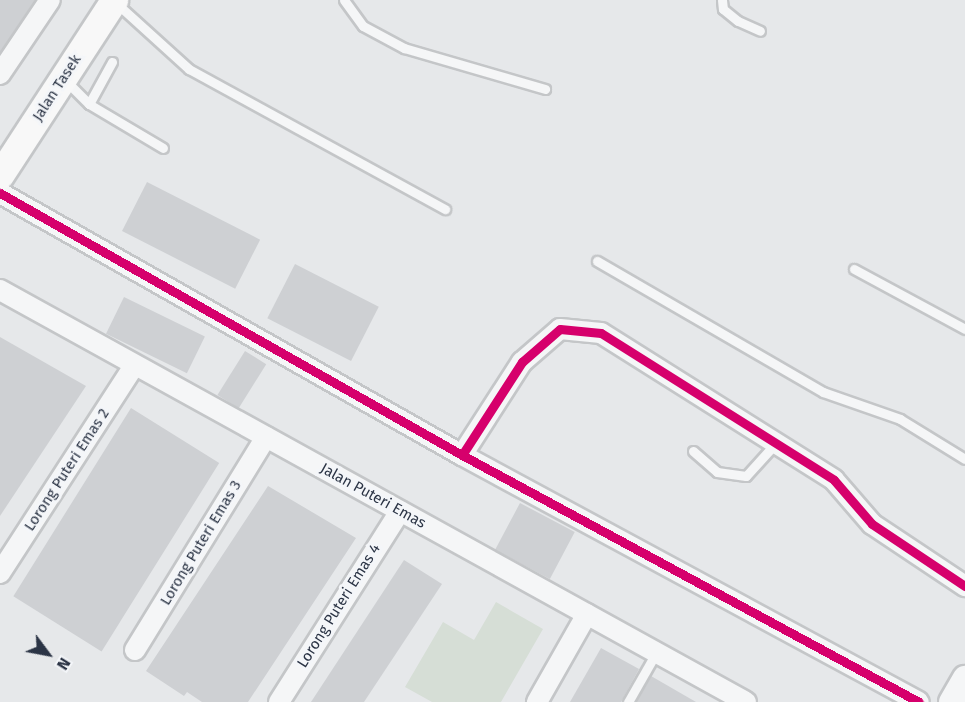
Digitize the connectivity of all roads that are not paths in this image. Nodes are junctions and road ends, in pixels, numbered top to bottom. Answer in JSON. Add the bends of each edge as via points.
{"nodes":[{"id":1,"x":50,"y":0,"type":"edge"},
{"id":2,"x":114,"y":0,"type":"edge"},
{"id":3,"x":345,"y":0,"type":"edge"},
{"id":4,"x":722,"y":0,"type":"edge"},
{"id":5,"x":760,"y":30,"type":"dead end"},
{"id":6,"x":112,"y":62,"type":"dead end"},
{"id":7,"x":0,"y":74,"type":"edge"},
{"id":8,"x":63,"y":79,"type":"junction"},
{"id":9,"x":545,"y":89,"type":"dead end"},
{"id":10,"x":88,"y":104,"type":"junction"},
{"id":11,"x":163,"y":148,"type":"dead end"},
{"id":12,"x":2,"y":169,"type":"edge"},
{"id":13,"x":0,"y":193,"type":"edge"},
{"id":14,"x":445,"y":209,"type":"dead end"},
{"id":15,"x":597,"y":261,"type":"dead end"},
{"id":16,"x":854,"y":269,"type":"dead end"},
{"id":17,"x":0,"y":290,"type":"edge"},
{"id":18,"x":965,"y":329,"type":"edge"},
{"id":19,"x":134,"y":366,"type":"junction"},
{"id":20,"x":266,"y":437,"type":"junction"},
{"id":21,"x":776,"y":444,"type":"junction"},
{"id":22,"x":693,"y":451,"type":"dead end"},
{"id":23,"x":462,"y":455,"type":"junction"},
{"id":24,"x":965,"y":459,"type":"edge"},
{"id":25,"x":400,"y":511,"type":"junction"},
{"id":26,"x":0,"y":573,"type":"edge"},
{"id":27,"x":965,"y":586,"type":"edge"},
{"id":28,"x":587,"y":614,"type":"junction"},
{"id":29,"x":135,"y":650,"type":"dead end"},
{"id":30,"x":656,"y":653,"type":"junction"},
{"id":31,"x":965,"y":678,"type":"edge"},
{"id":32,"x":717,"y":695,"type":"edge"},
{"id":33,"x":279,"y":702,"type":"edge"},
{"id":34,"x":537,"y":702,"type":"edge"},
{"id":35,"x":628,"y":702,"type":"edge"},
{"id":36,"x":746,"y":702,"type":"edge"},
{"id":37,"x":919,"y":702,"type":"edge"},
{"id":38,"x":951,"y":702,"type":"edge"}],
"edges":[{"from":1,"to":7,"type":"street"},
{"from":2,"to":8,"type":"main road","name":"Jalan Tasek"},
{"from":2,"to":14,"type":"lane","via":[[189,69]]},
{"from":3,"to":9,"type":"lane","via":[[363,26],[404,48]]},
{"from":4,"to":5,"type":"lane","via":[[723,9]]},
{"from":6,"to":10,"type":"lane"},
{"from":8,"to":10,"type":"lane"},
{"from":8,"to":12,"type":"main road","name":"Jalan Tasek"},
{"from":10,"to":11,"type":"lane"},
{"from":13,"to":23,"type":"street"},
{"from":15,"to":24,"type":"lane","via":[[823,392],[900,419]]},
{"from":16,"to":18,"type":"lane"},
{"from":17,"to":19,"type":"street","name":"Jalan Puteri Emas"},
{"from":19,"to":20,"type":"street","name":"Jalan Puteri Emas"},
{"from":19,"to":26,"type":"street","name":"Lorong Puteri Emas 2"},
{"from":20,"to":25,"type":"street","name":"Jalan Puteri Emas"},
{"from":20,"to":29,"type":"street","name":"Lorong Puteri Emas 3"},
{"from":21,"to":22,"type":"lane","via":[[746,476],[717,472]]},
{"from":21,"to":23,"type":"street","via":[[601,333],[560,329],[522,362]]},
{"from":21,"to":27,"type":"street","via":[[834,480],[872,524]]},
{"from":23,"to":37,"type":"street"},
{"from":25,"to":28,"type":"street","name":"Jalan Puteri Emas"},
{"from":25,"to":33,"type":"street","name":"Lorong Puteri Emas 4"},
{"from":28,"to":30,"type":"street","name":"Jalan Puteri Emas"},
{"from":28,"to":34,"type":"street"},
{"from":30,"to":32,"type":"street","name":"Jalan Puteri Emas"},
{"from":30,"to":35,"type":"lane"},
{"from":31,"to":38,"type":"street"},
{"from":32,"to":36,"type":"street","name":"Jalan Puteri Emas"}]}
